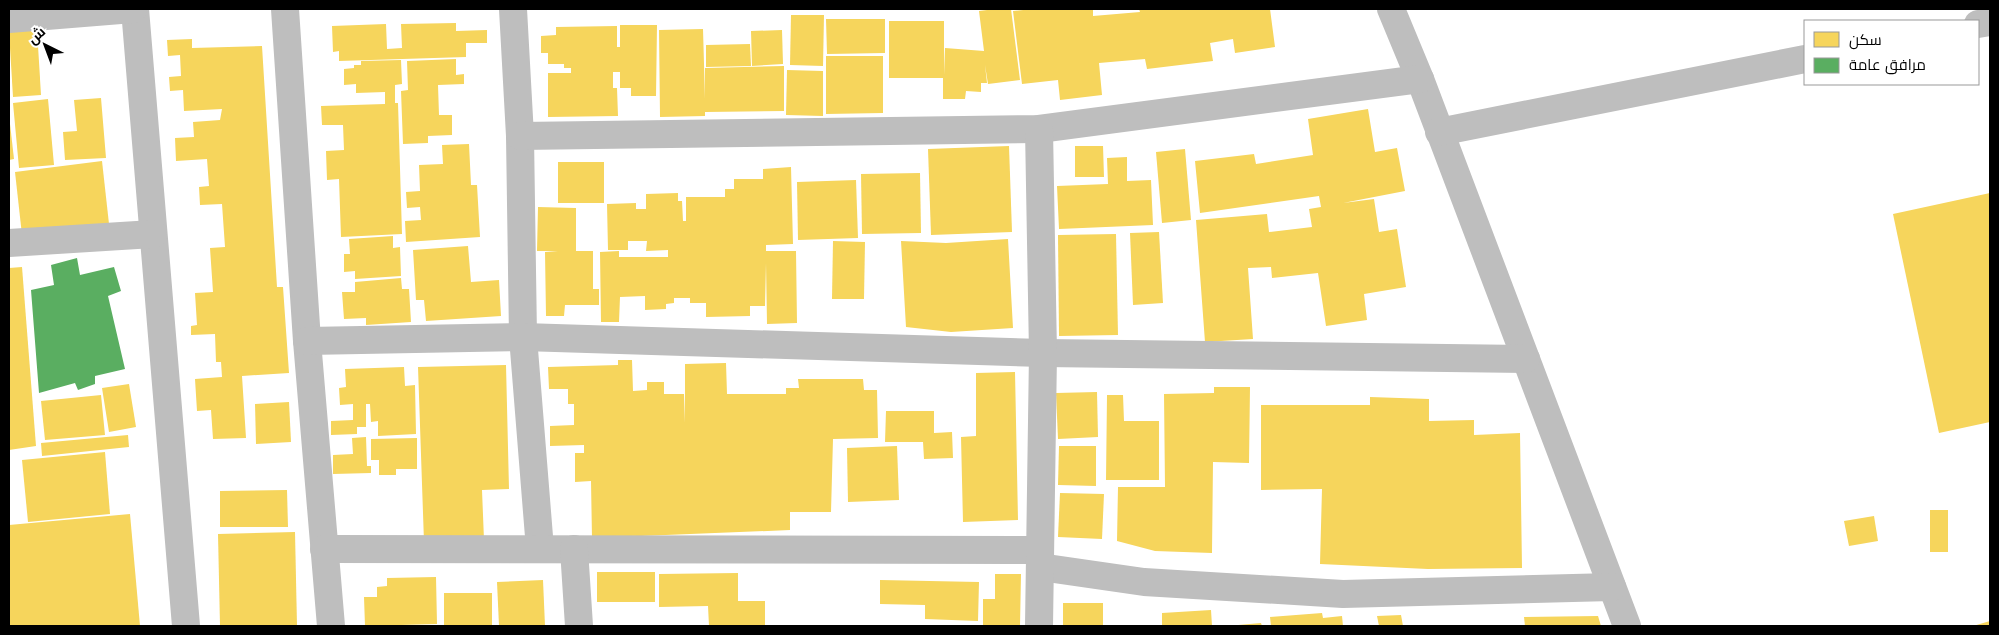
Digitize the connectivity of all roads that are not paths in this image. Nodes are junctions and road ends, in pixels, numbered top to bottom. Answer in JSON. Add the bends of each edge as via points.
{"nodes":[{"id":1,"x":134,"y":9,"type":"edge"},
{"id":2,"x":285,"y":9,"type":"edge"},
{"id":3,"x":513,"y":9,"type":"edge"},
{"id":4,"x":1391,"y":9,"type":"edge"},
{"id":5,"x":9,"y":19,"type":"edge"},
{"id":6,"x":1804,"y":59,"type":"edge"},
{"id":7,"x":1420,"y":80,"type":"junction"},
{"id":8,"x":1039,"y":129,"type":"junction"},
{"id":9,"x":1439,"y":132,"type":"junction"},
{"id":10,"x":520,"y":136,"type":"junction"},
{"id":11,"x":153,"y":234,"type":"junction"},
{"id":12,"x":9,"y":243,"type":"edge"},
{"id":13,"x":523,"y":337,"type":"junction"},
{"id":14,"x":307,"y":341,"type":"junction"},
{"id":15,"x":1043,"y":353,"type":"junction"},
{"id":16,"x":1526,"y":359,"type":"junction"},
{"id":17,"x":324,"y":549,"type":"junction"},
{"id":18,"x":540,"y":549,"type":"junction"},
{"id":19,"x":574,"y":549,"type":"junction"},
{"id":20,"x":1040,"y":558,"type":"junction"},
{"id":21,"x":1612,"y":587,"type":"junction"},
{"id":22,"x":186,"y":626,"type":"edge"},
{"id":23,"x":331,"y":626,"type":"edge"},
{"id":24,"x":579,"y":626,"type":"edge"},
{"id":25,"x":1039,"y":626,"type":"edge"},
{"id":26,"x":1627,"y":626,"type":"edge"}],
"edges":[{"from":1,"to":5,"type":"street"},
{"from":1,"to":11,"type":"street"},
{"from":2,"to":14,"type":"street"},
{"from":3,"to":10,"type":"street"},
{"from":4,"to":7,"type":"street"},
{"from":6,"to":9,"type":"street"},
{"from":7,"to":8,"type":"street"},
{"from":7,"to":9,"type":"street"},
{"from":8,"to":10,"type":"street"},
{"from":8,"to":15,"type":"street"},
{"from":9,"to":16,"type":"street"},
{"from":10,"to":13,"type":"street"},
{"from":11,"to":12,"type":"street"},
{"from":11,"to":22,"type":"street"},
{"from":13,"to":14,"type":"street"},
{"from":13,"to":15,"type":"street"},
{"from":13,"to":18,"type":"street"},
{"from":14,"to":17,"type":"street"},
{"from":15,"to":16,"type":"street"},
{"from":15,"to":20,"type":"street"},
{"from":16,"to":21,"type":"street"},
{"from":17,"to":18,"type":"street"},
{"from":17,"to":23,"type":"street"},
{"from":18,"to":19,"type":"street"},
{"from":19,"to":20,"type":"street"},
{"from":19,"to":24,"type":"street"},
{"from":20,"to":21,"type":"street","via":[[1144,582],[1344,594]]},
{"from":20,"to":25,"type":"street"},
{"from":21,"to":26,"type":"street"}]}
